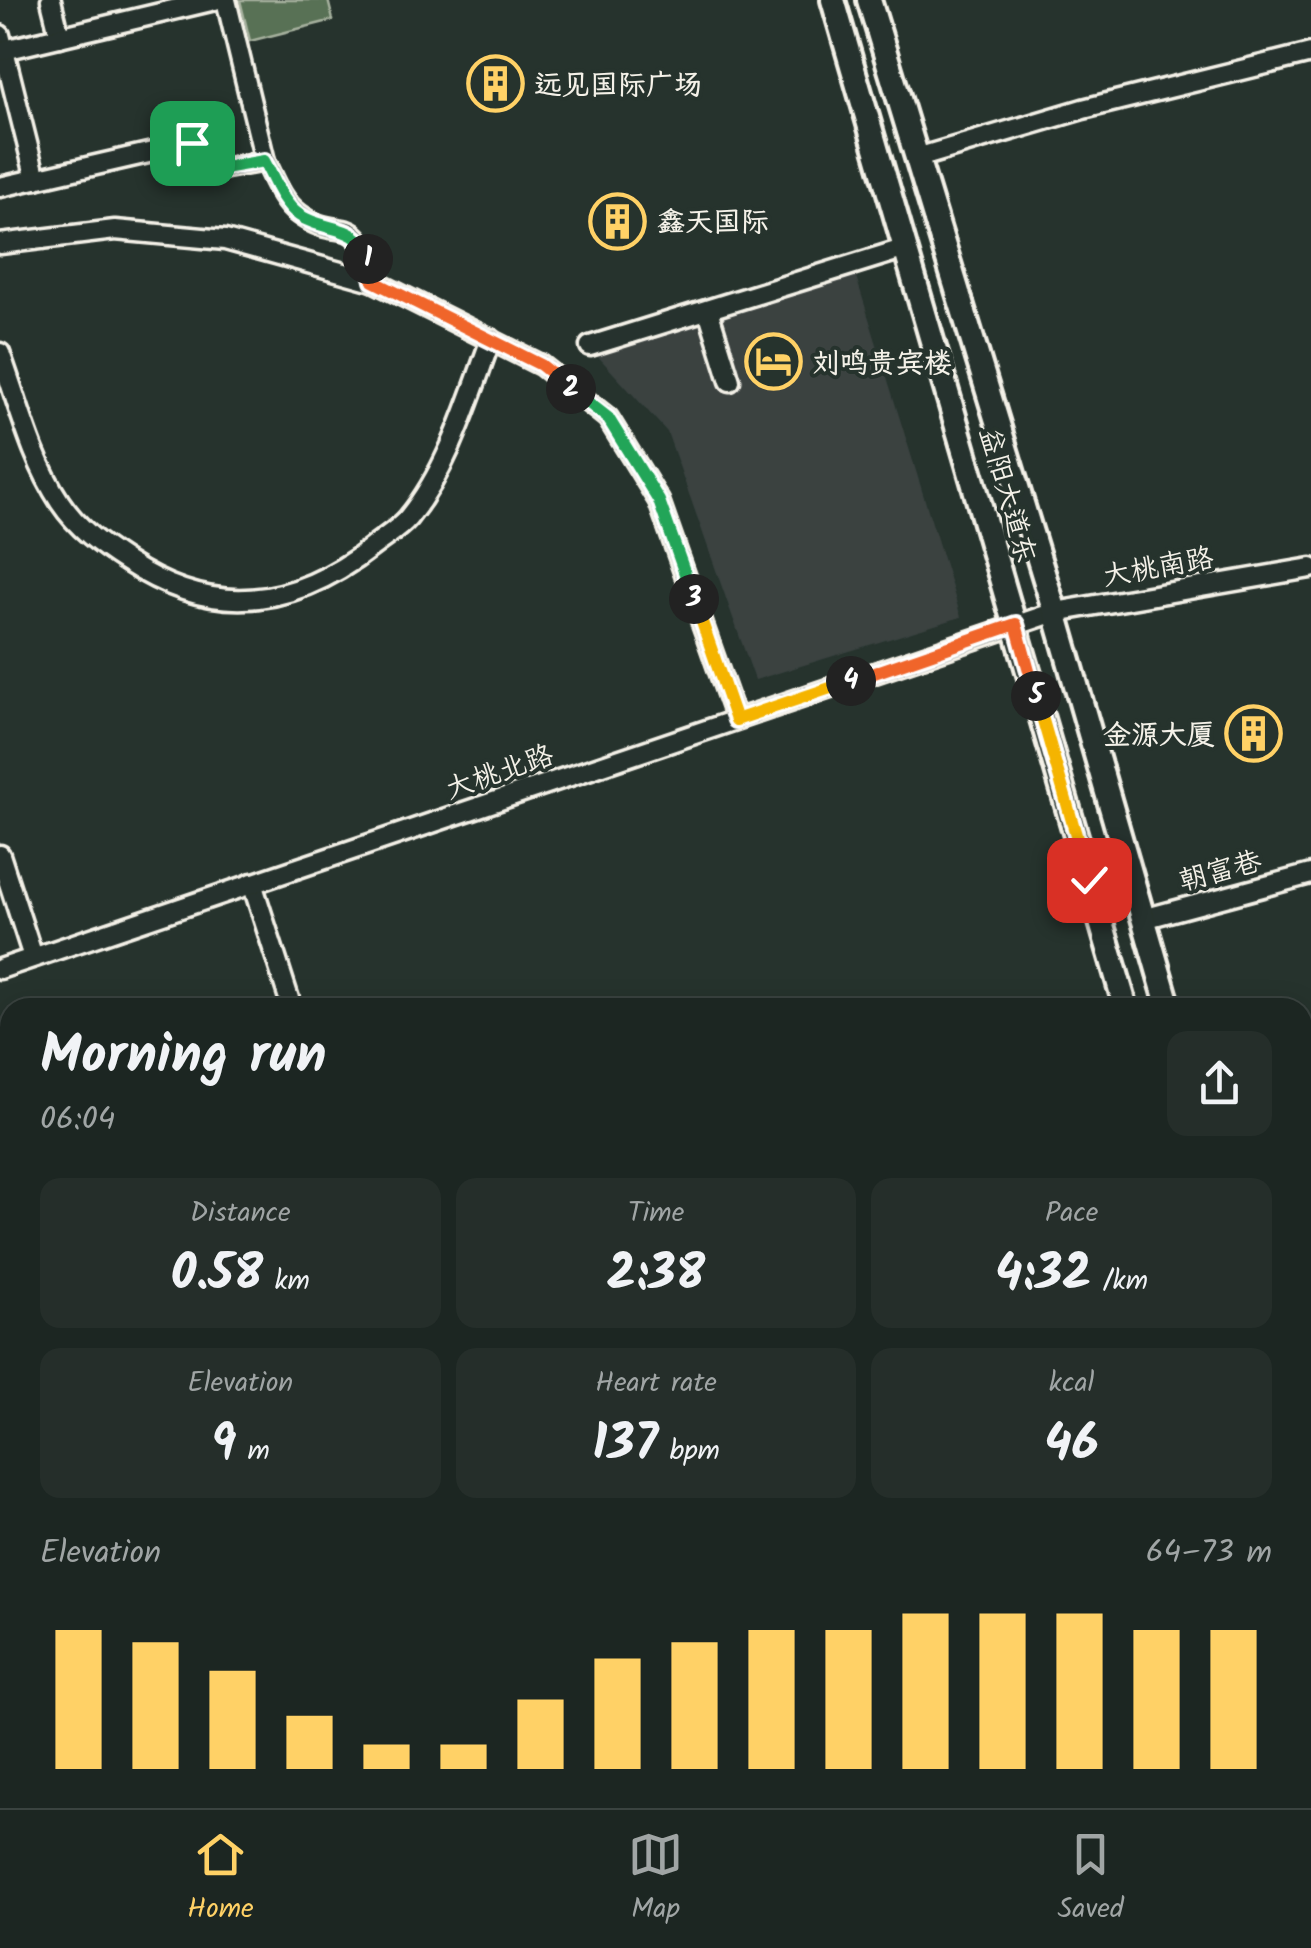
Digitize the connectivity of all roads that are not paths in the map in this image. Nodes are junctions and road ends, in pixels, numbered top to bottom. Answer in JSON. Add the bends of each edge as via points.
{"nodes":[{"id":1,"x":51,"y":0,"type":"edge"},
{"id":2,"x":215,"y":0,"type":"edge"},
{"id":3,"x":226,"y":0,"type":"edge"},
{"id":4,"x":833,"y":0,"type":"edge"},
{"id":5,"x":869,"y":0,"type":"edge"},
{"id":6,"x":60,"y":37,"type":"junction"},
{"id":7,"x":1,"y":46,"type":"edge"},
{"id":8,"x":1311,"y":53,"type":"edge"},
{"id":9,"x":917,"y":158,"type":"junction"},
{"id":10,"x":264,"y":161,"type":"junction"},
{"id":11,"x":36,"y":179,"type":"junction"},
{"id":12,"x":0,"y":187,"type":"edge"},
{"id":13,"x":0,"y":244,"type":"edge"},
{"id":14,"x":906,"y":248,"type":"junction"},
{"id":15,"x":373,"y":281,"type":"junction"},
{"id":16,"x":708,"y":310,"type":"junction"},
{"id":17,"x":491,"y":339,"type":"junction"},
{"id":18,"x":590,"y":346,"type":"dead end"},
{"id":19,"x":0,"y":354,"type":"edge"},
{"id":20,"x":730,"y":382,"type":"dead end"},
{"id":21,"x":1311,"y":568,"type":"edge"},
{"id":22,"x":1055,"y":612,"type":"junction"},
{"id":23,"x":1016,"y":624,"type":"junction"},
{"id":24,"x":736,"y":720,"type":"junction"},
{"id":25,"x":0,"y":854,"type":"edge"},
{"id":26,"x":1311,"y":874,"type":"edge"},
{"id":27,"x":252,"y":883,"type":"junction"},
{"id":28,"x":1143,"y":919,"type":"junction"},
{"id":29,"x":33,"y":958,"type":"junction"},
{"id":30,"x":0,"y":968,"type":"edge"},
{"id":31,"x":289,"y":998,"type":"edge"},
{"id":32,"x":1123,"y":998,"type":"edge"},
{"id":33,"x":1165,"y":998,"type":"edge"}],
"edges":[{"from":1,"to":6,"type":"street"},
{"from":2,"to":6,"type":"street"},
{"from":3,"to":10,"type":"street"},
{"from":4,"to":14,"type":"main road","name":"益阳大道东"},
{"from":5,"to":9,"type":"main road"},
{"from":6,"to":7,"type":"street"},
{"from":7,"to":11,"type":"street"},
{"from":8,"to":9,"type":"street"},
{"from":9,"to":22,"type":"main road"},
{"from":10,"to":11,"type":"street","via":[[200,172],[192,143]]},
{"from":10,"to":15,"type":"street","via":[[300,216],[350,232],[365,244]]},
{"from":11,"to":12,"type":"street"},
{"from":13,"to":15,"type":"street","via":[[115,230],[224,240]]},
{"from":14,"to":16,"type":"street"},
{"from":14,"to":23,"type":"main road","name":"益阳大道东"},
{"from":15,"to":17,"type":"street"},
{"from":16,"to":18,"type":"street"},
{"from":16,"to":20,"type":"street"},
{"from":17,"to":19,"type":"street","via":[[454,437],[407,520],[355,560],[293,594],[236,600],[190,596],[90,538],[42,468]]},
{"from":17,"to":24,"type":"street","via":[[541,365],[608,418],[659,501]]},
{"from":21,"to":22,"type":"street","name":"大桃南路"},
{"from":22,"to":23,"type":"street","name":"大桃南路"},
{"from":22,"to":28,"type":"main road"},
{"from":23,"to":24,"type":"street","name":"大桃北路"},
{"from":23,"to":32,"type":"main road","name":"益阳大道东"},
{"from":24,"to":27,"type":"street","name":"大桃北路"},
{"from":25,"to":29,"type":"street"},
{"from":26,"to":28,"type":"street","name":"朝富巷"},
{"from":27,"to":29,"type":"street","name":"大桃北路"},
{"from":27,"to":31,"type":"street"},
{"from":28,"to":33,"type":"main road"},
{"from":29,"to":30,"type":"street","name":"大桃北路"}]}
